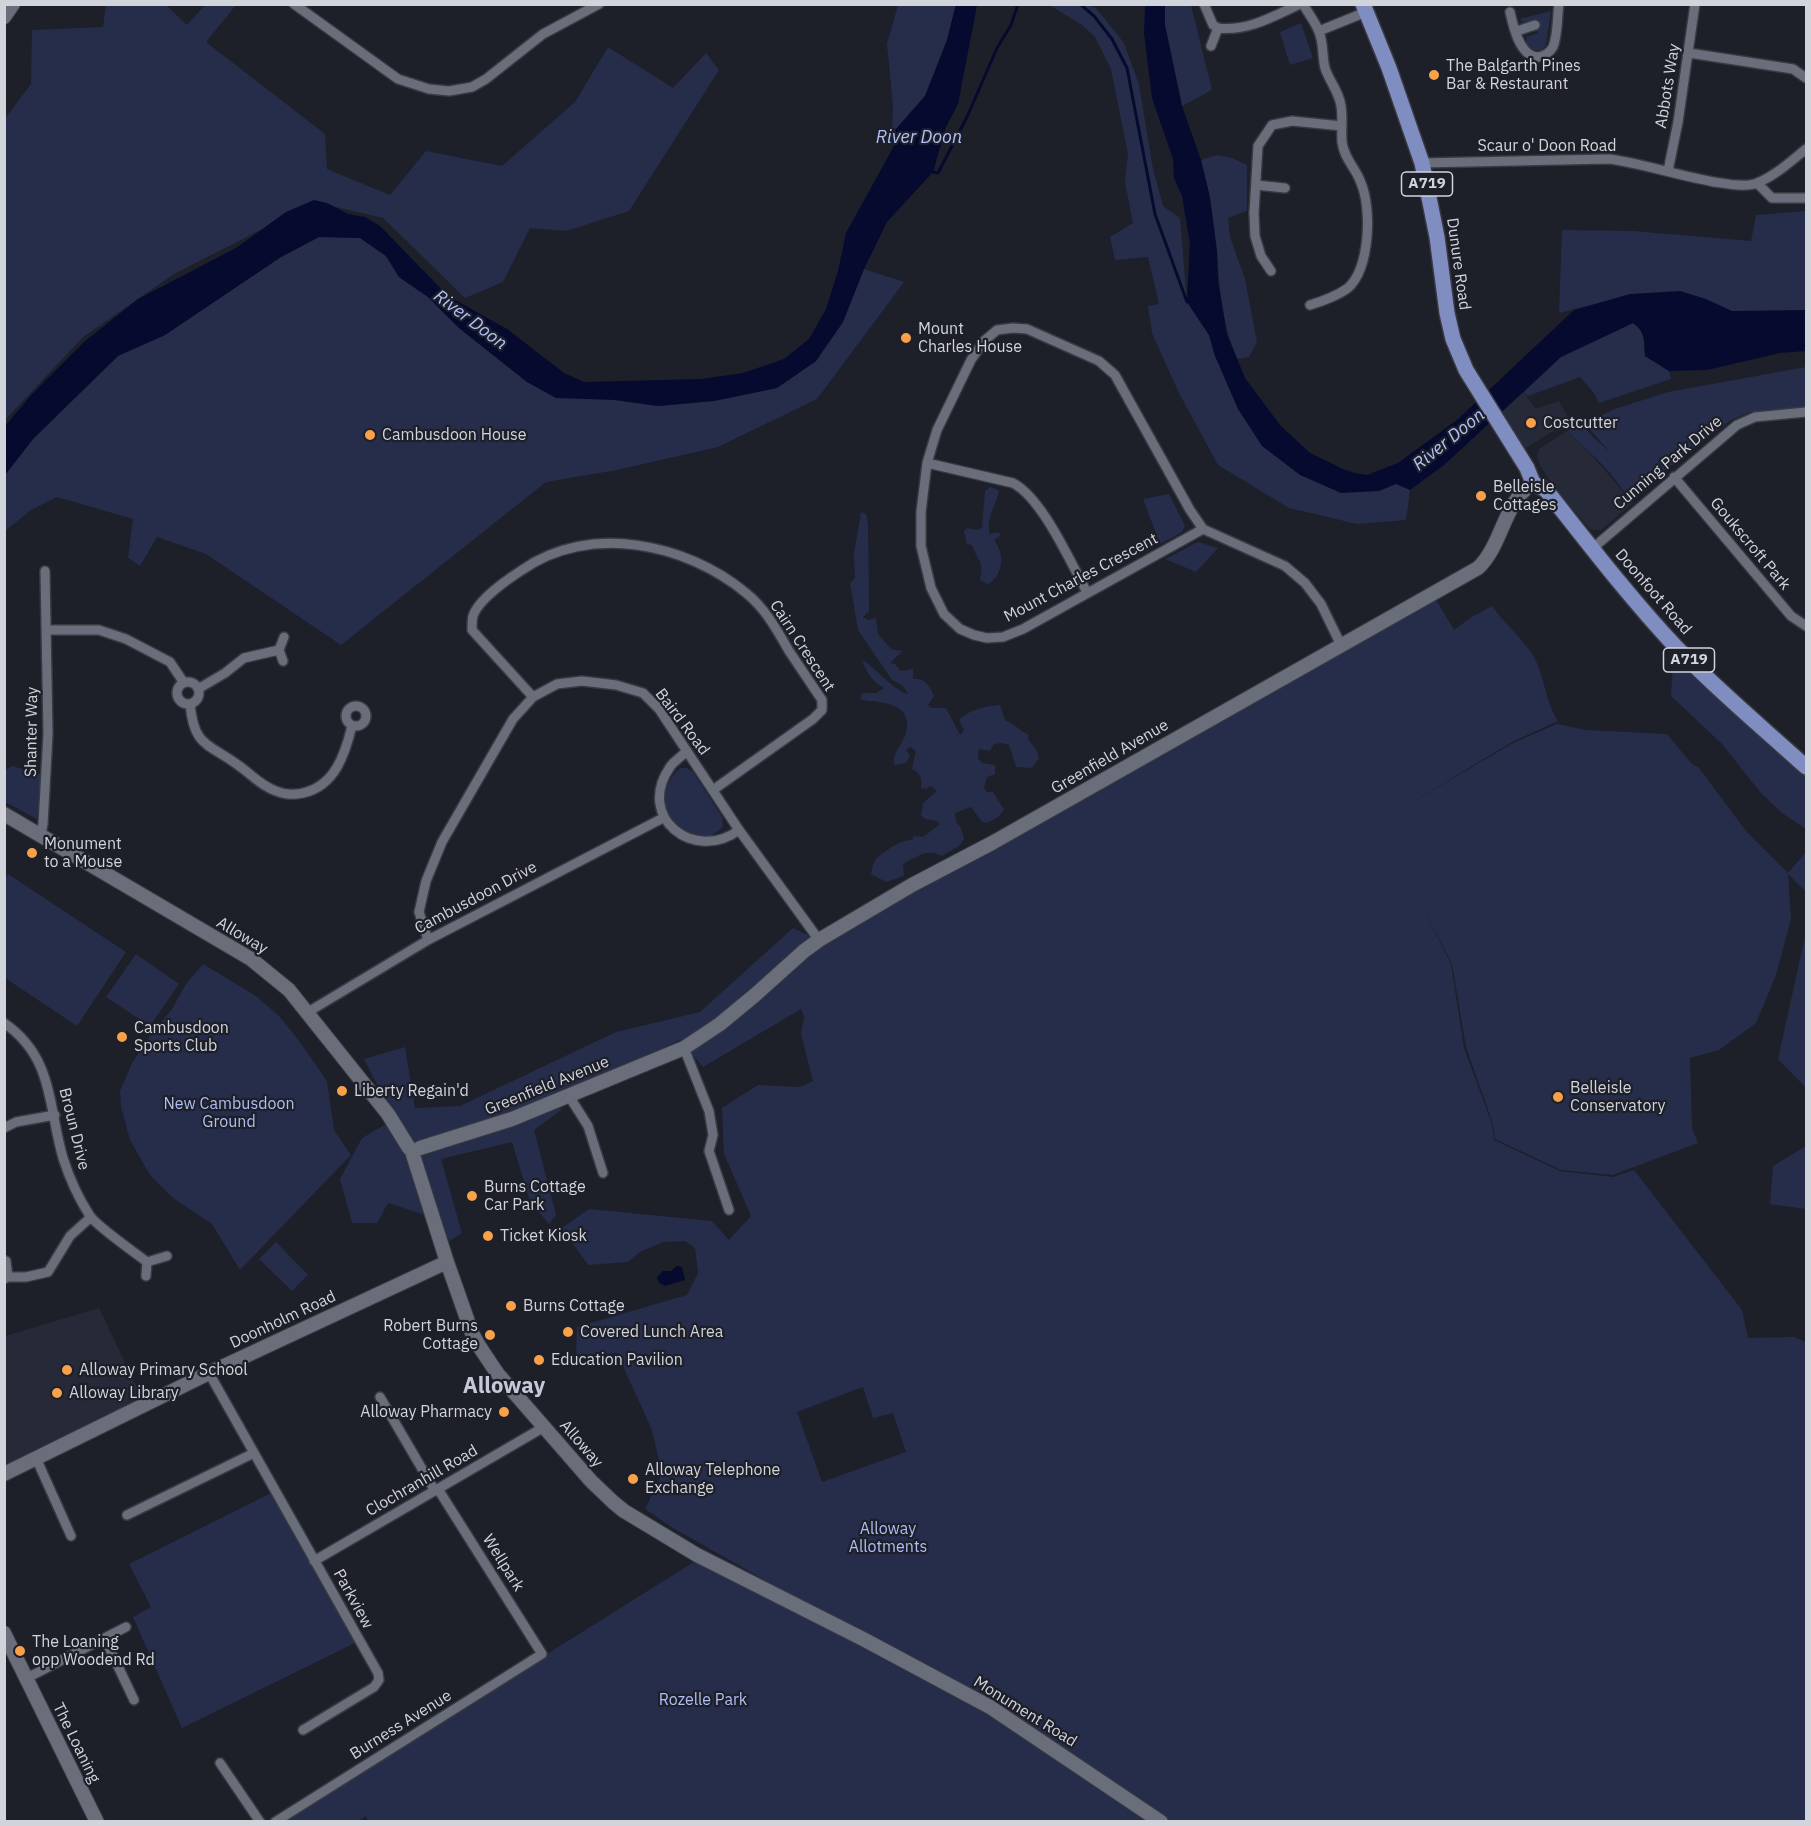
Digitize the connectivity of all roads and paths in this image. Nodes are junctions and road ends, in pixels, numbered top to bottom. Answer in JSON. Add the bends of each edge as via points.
{"nodes":[{"id":1,"x":13,"y":4,"type":"edge"},
{"id":2,"x":294,"y":4,"type":"edge"},
{"id":3,"x":599,"y":4,"type":"edge"},
{"id":4,"x":1204,"y":4,"type":"edge"},
{"id":5,"x":1301,"y":4,"type":"edge"},
{"id":6,"x":1559,"y":4,"type":"edge"},
{"id":7,"x":1695,"y":4,"type":"edge"},
{"id":8,"x":1365,"y":8,"type":"edge"},
{"id":9,"x":1510,"y":12,"type":"dead end"},
{"id":10,"x":4,"y":16,"type":"edge"},
{"id":11,"x":1535,"y":25,"type":"dead end"},
{"id":12,"x":1218,"y":27,"type":"junction"},
{"id":13,"x":1319,"y":31,"type":"junction"},
{"id":14,"x":1517,"y":31,"type":"junction"},
{"id":15,"x":1211,"y":46,"type":"dead end"},
{"id":16,"x":1689,"y":53,"type":"junction"},
{"id":17,"x":1806,"y":78,"type":"edge"},
{"id":18,"x":1342,"y":126,"type":"junction"},
{"id":19,"x":1806,"y":149,"type":"edge"},
{"id":20,"x":1422,"y":163,"type":"junction"},
{"id":21,"x":1668,"y":171,"type":"junction"},
{"id":22,"x":1757,"y":183,"type":"junction"},
{"id":23,"x":1256,"y":185,"type":"junction"},
{"id":24,"x":1285,"y":188,"type":"dead end"},
{"id":25,"x":1806,"y":198,"type":"edge"},
{"id":26,"x":1271,"y":271,"type":"dead end"},
{"id":27,"x":1310,"y":305,"type":"dead end"},
{"id":28,"x":1806,"y":412,"type":"edge"},
{"id":29,"x":927,"y":463,"type":"junction"},
{"id":30,"x":1674,"y":477,"type":"junction"},
{"id":31,"x":1533,"y":483,"type":"junction"},
{"id":32,"x":1203,"y":529,"type":"junction"},
{"id":33,"x":1593,"y":548,"type":"junction"},
{"id":34,"x":45,"y":571,"type":"dead end"},
{"id":35,"x":1087,"y":592,"type":"junction"},
{"id":36,"x":1806,"y":626,"type":"edge"},
{"id":37,"x":47,"y":630,"type":"junction"},
{"id":38,"x":285,"y":637,"type":"dead end"},
{"id":39,"x":1341,"y":645,"type":"junction"},
{"id":40,"x":279,"y":650,"type":"junction"},
{"id":41,"x":283,"y":661,"type":"dead end"},
{"id":42,"x":184,"y":683,"type":"junction"},
{"id":43,"x":198,"y":689,"type":"junction"},
{"id":44,"x":533,"y":697,"type":"junction"},
{"id":45,"x":190,"y":704,"type":"junction"},
{"id":46,"x":352,"y":726,"type":"dead end"},
{"id":47,"x":687,"y":751,"type":"junction"},
{"id":48,"x":1806,"y":767,"type":"edge"},
{"id":49,"x":713,"y":790,"type":"junction"},
{"id":50,"x":4,"y":814,"type":"edge"},
{"id":51,"x":663,"y":818,"type":"junction"},
{"id":52,"x":739,"y":830,"type":"junction"},
{"id":53,"x":41,"y":834,"type":"junction"},
{"id":54,"x":428,"y":940,"type":"junction"},
{"id":55,"x":819,"y":940,"type":"junction"},
{"id":56,"x":308,"y":1012,"type":"junction"},
{"id":57,"x":4,"y":1023,"type":"edge"},
{"id":58,"x":684,"y":1048,"type":"junction"},
{"id":59,"x":569,"y":1096,"type":"junction"},
{"id":60,"x":55,"y":1115,"type":"junction"},
{"id":61,"x":4,"y":1128,"type":"edge"},
{"id":62,"x":414,"y":1150,"type":"junction"},
{"id":63,"x":603,"y":1173,"type":"dead end"},
{"id":64,"x":729,"y":1210,"type":"dead end"},
{"id":65,"x":92,"y":1218,"type":"junction"},
{"id":66,"x":167,"y":1256,"type":"dead end"},
{"id":67,"x":6,"y":1261,"type":"edge"},
{"id":68,"x":147,"y":1262,"type":"junction"},
{"id":69,"x":447,"y":1262,"type":"junction"},
{"id":70,"x":146,"y":1276,"type":"dead end"},
{"id":71,"x":6,"y":1278,"type":"edge"},
{"id":72,"x":209,"y":1372,"type":"junction"},
{"id":73,"x":380,"y":1397,"type":"dead end"},
{"id":74,"x":544,"y":1427,"type":"junction"},
{"id":75,"x":254,"y":1453,"type":"junction"},
{"id":76,"x":36,"y":1458,"type":"junction"},
{"id":77,"x":4,"y":1474,"type":"edge"},
{"id":78,"x":436,"y":1490,"type":"junction"},
{"id":79,"x":127,"y":1515,"type":"dead end"},
{"id":80,"x":71,"y":1536,"type":"dead end"},
{"id":81,"x":314,"y":1561,"type":"junction"},
{"id":82,"x":126,"y":1627,"type":"dead end"},
{"id":83,"x":4,"y":1633,"type":"edge"},
{"id":84,"x":105,"y":1640,"type":"junction"},
{"id":85,"x":865,"y":1640,"type":"joint"},
{"id":86,"x":542,"y":1654,"type":"joint"},
{"id":87,"x":27,"y":1678,"type":"junction"},
{"id":88,"x":134,"y":1700,"type":"dead end"},
{"id":89,"x":303,"y":1730,"type":"dead end"},
{"id":90,"x":220,"y":1762,"type":"dead end"},
{"id":91,"x":97,"y":1821,"type":"edge"},
{"id":92,"x":260,"y":1821,"type":"edge"},
{"id":93,"x":275,"y":1821,"type":"edge"},
{"id":94,"x":1161,"y":1821,"type":"edge"}],
"edges":[{"from":1,"to":10,"type":"street"},
{"from":2,"to":3,"type":"street","via":[[398,79],[449,91],[486,79],[543,34]]},
{"from":4,"to":12,"type":"street","via":[[1213,25]]},
{"from":5,"to":12,"type":"street","via":[[1258,23],[1229,29]]},
{"from":5,"to":13,"type":"street"},
{"from":6,"to":14,"type":"street","via":[[1552,47],[1545,55],[1530,56],[1525,52]]},
{"from":7,"to":16,"type":"street","name":"Abbots Way"},
{"from":8,"to":13,"type":"street"},
{"from":8,"to":20,"type":"main road","name":"Dunure Road","number":"A719"},
{"from":9,"to":14,"type":"street"},
{"from":11,"to":14,"type":"street"},
{"from":12,"to":15,"type":"street"},
{"from":13,"to":18,"type":"street","via":[[1325,68],[1341,105]]},
{"from":16,"to":17,"type":"street","via":[[1793,69]]},
{"from":16,"to":21,"type":"street","name":"Abbots Way"},
{"from":18,"to":23,"type":"street","via":[[1292,121],[1272,125],[1258,146]]},
{"from":18,"to":27,"type":"street","via":[[1347,159],[1362,183],[1366,206],[1364,260],[1348,287]]},
{"from":19,"to":22,"type":"street"},
{"from":20,"to":21,"type":"street","name":"Scaur o' Doon Road","via":[[1590,158],[1628,160]]},
{"from":20,"to":31,"type":"main road","name":"Dunure Road","number":"A719","via":[[1453,339],[1466,370]]},
{"from":21,"to":22,"type":"street","name":"Scaur o' Doon Road","via":[[1741,187]]},
{"from":22,"to":25,"type":"street","via":[[1772,198]]},
{"from":23,"to":24,"type":"street"},
{"from":23,"to":26,"type":"street","via":[[1255,236]]},
{"from":28,"to":30,"type":"street","name":"Cunning Park Drive","via":[[1755,417],[1737,425]]},
{"from":29,"to":32,"type":"street","name":"Mount Charles Crescent","via":[[937,430],[984,341],[997,330],[1027,329],[1099,361],[1115,375]]},
{"from":29,"to":35,"type":"street","via":[[1023,488],[1041,509]]},
{"from":29,"to":35,"type":"street","name":"Mount Charles Crescent","via":[[921,546],[931,588],[944,614],[960,629],[987,638],[1003,637]]},
{"from":30,"to":33,"type":"street","name":"Cunning Park Drive"},
{"from":30,"to":36,"type":"street","name":"Goukscroft Park","via":[[1791,615]]},
{"from":31,"to":33,"type":"main road","name":"Doonfoot Road","number":"A719","via":[[1546,490]]},
{"from":31,"to":39,"type":"street","name":"Greenfield Avenue","via":[[1522,490],[1507,513],[1493,549],[1478,568]]},
{"from":32,"to":35,"type":"street","name":"Mount Charles Crescent"},
{"from":32,"to":39,"type":"street","via":[[1285,566],[1321,604]]},
{"from":33,"to":48,"type":"main road","name":"Doonfoot Road","number":"A719","via":[[1675,646]]},
{"from":34,"to":37,"type":"street","name":"Shanter Way"},
{"from":37,"to":42,"type":"street","via":[[99,630],[126,639],[170,662]]},
{"from":37,"to":53,"type":"street","name":"Shanter Way","via":[[48,734]]},
{"from":38,"to":40,"type":"street"},
{"from":39,"to":55,"type":"street","name":"Greenfield Avenue"},
{"from":40,"to":41,"type":"street"},
{"from":40,"to":43,"type":"street","via":[[244,657]]},
{"from":42,"to":43,"type":"street","via":[[191,682]]},
{"from":42,"to":45,"type":"street","via":[[177,696]]},
{"from":43,"to":45,"type":"street","via":[[197,698]]},
{"from":44,"to":47,"type":"street","name":"Baird Road","via":[[556,684],[582,681],[643,693],[659,709]]},
{"from":44,"to":49,"type":"street","name":"Cairn Crescent","via":[[472,630],[479,605],[510,578],[539,558],[614,543],[642,545],[700,564],[746,593],[766,614],[822,700],[822,710],[813,719]]},
{"from":44,"to":54,"type":"street","name":"Baird Road","via":[[513,718],[442,842],[426,881],[419,912]]},
{"from":45,"to":46,"type":"street","via":[[201,741],[263,785],[294,795],[310,791],[333,774]]},
{"from":47,"to":49,"type":"street","name":"Baird Road"},
{"from":47,"to":51,"type":"street","via":[[671,764],[663,778],[659,793]]},
{"from":49,"to":52,"type":"street","name":"Baird Road"},
{"from":50,"to":53,"type":"street","name":"Alloway"},
{"from":51,"to":52,"type":"street","via":[[682,835],[698,840],[718,841]]},
{"from":51,"to":54,"type":"street","name":"Cambusdoon Drive"},
{"from":52,"to":55,"type":"street","name":"Baird Road"},
{"from":53,"to":56,"type":"street","name":"Alloway","via":[[251,959],[289,990]]},
{"from":54,"to":56,"type":"street","name":"Cambusdoon Drive"},
{"from":55,"to":58,"type":"street","name":"Greenfield Avenue","via":[[720,1024]]},
{"from":56,"to":62,"type":"street","name":"Alloway"},
{"from":57,"to":60,"type":"street","name":"Broun Drive","via":[[36,1053]]},
{"from":58,"to":59,"type":"street","name":"Greenfield Avenue"},
{"from":58,"to":64,"type":"street","via":[[710,1111],[709,1151]]},
{"from":59,"to":62,"type":"street","name":"Greenfield Avenue","via":[[501,1123]]},
{"from":59,"to":63,"type":"street","via":[[588,1126]]},
{"from":60,"to":61,"type":"street"},
{"from":60,"to":65,"type":"street","name":"Broun Drive","via":[[70,1177]]},
{"from":62,"to":69,"type":"street","name":"Alloway"},
{"from":65,"to":68,"type":"street","name":"Broun Drive"},
{"from":65,"to":71,"type":"street","via":[[70,1236],[48,1272]]},
{"from":66,"to":68,"type":"street"},
{"from":67,"to":71,"type":"street"},
{"from":68,"to":70,"type":"street"},
{"from":69,"to":72,"type":"street","name":"Doonholm Road"},
{"from":69,"to":74,"type":"street","name":"Alloway","via":[[479,1346]]},
{"from":72,"to":75,"type":"street","name":"Parkview"},
{"from":72,"to":76,"type":"street","name":"Doonholm Road"},
{"from":73,"to":78,"type":"street","name":"Wellpark"},
{"from":74,"to":78,"type":"street","name":"Clochranhill Road"},
{"from":74,"to":85,"type":"street","name":"Alloway","via":[[624,1512],[697,1555]]},
{"from":75,"to":79,"type":"street"},
{"from":75,"to":81,"type":"street","name":"Parkview"},
{"from":76,"to":77,"type":"street","name":"Doonholm Road"},
{"from":76,"to":80,"type":"street"},
{"from":78,"to":81,"type":"street","name":"Clochranhill Road"},
{"from":78,"to":86,"type":"street","name":"Wellpark"},
{"from":81,"to":89,"type":"street","name":"Parkview","via":[[379,1680],[374,1687]]},
{"from":82,"to":84,"type":"street"},
{"from":83,"to":87,"type":"street","name":"The Loaning"},
{"from":84,"to":87,"type":"street"},
{"from":84,"to":88,"type":"street"},
{"from":85,"to":94,"type":"street","name":"Monument Road","via":[[990,1707]]},
{"from":86,"to":93,"type":"street","name":"Burness Avenue"},
{"from":87,"to":91,"type":"street","name":"The Loaning"},
{"from":90,"to":92,"type":"street"}]}
